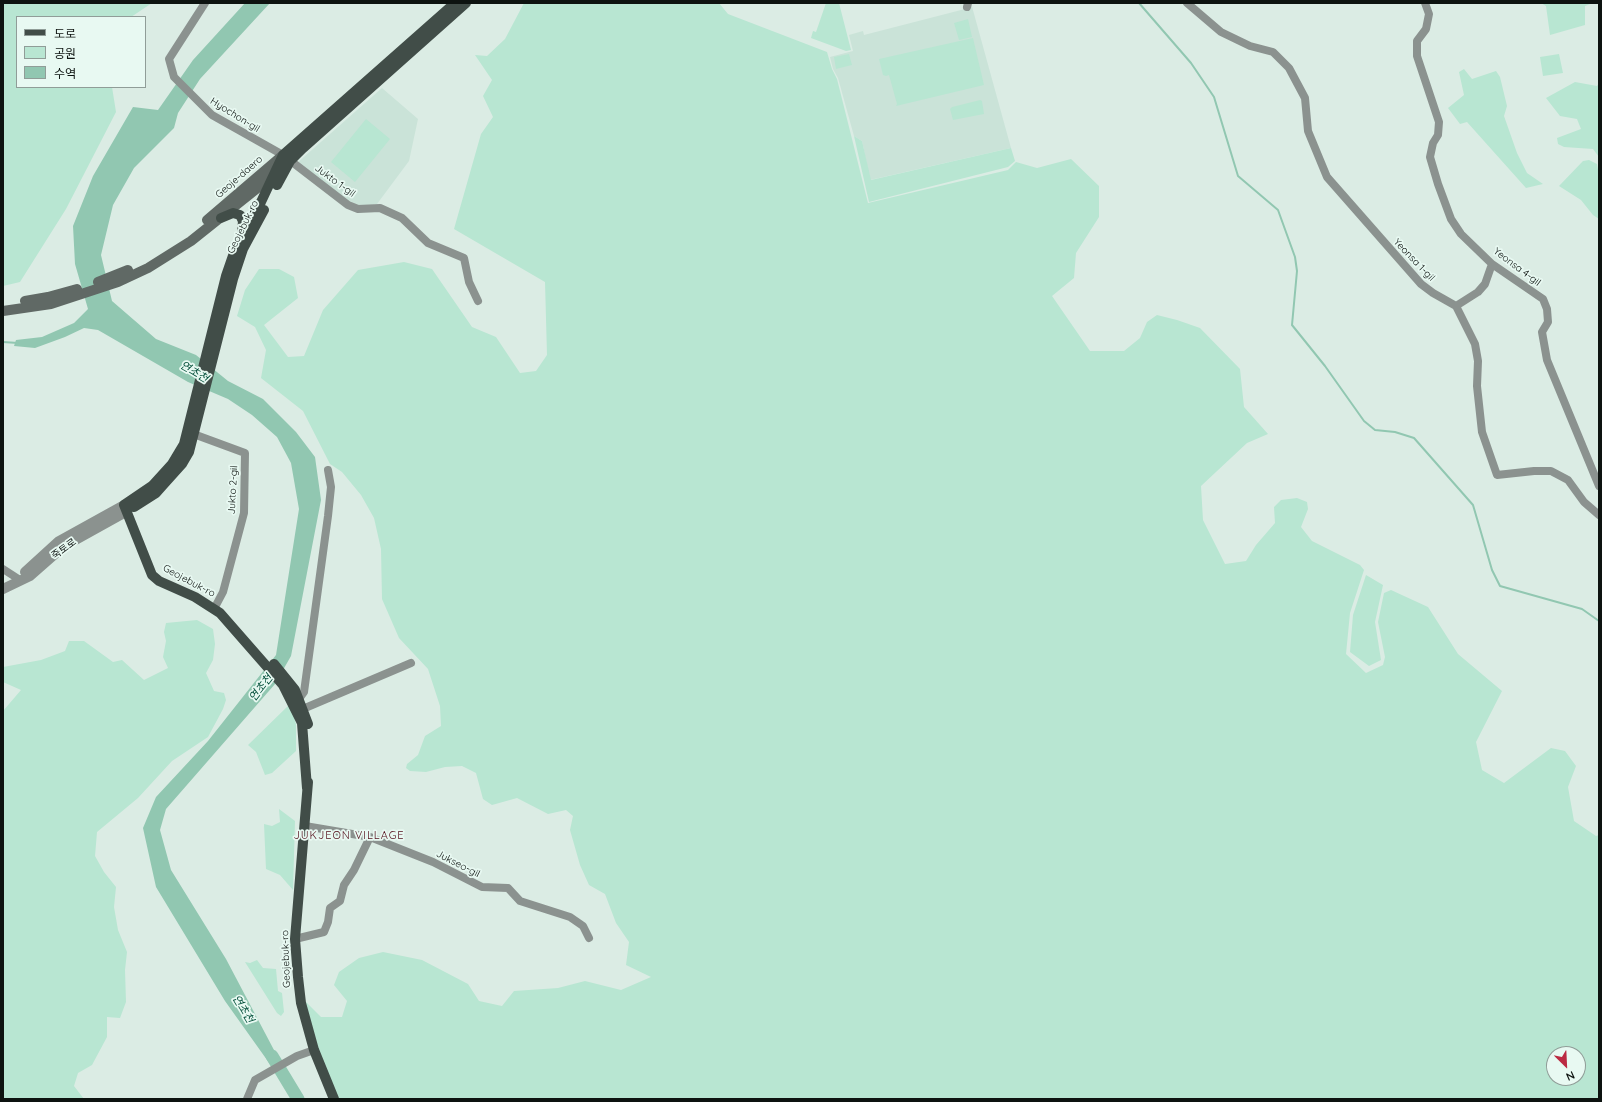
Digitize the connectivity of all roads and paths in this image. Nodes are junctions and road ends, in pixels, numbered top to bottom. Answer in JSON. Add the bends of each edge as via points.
{"nodes":[{"id":1,"x":205,"y":3,"type":"edge"},
{"id":2,"x":455,"y":3,"type":"edge"},
{"id":3,"x":466,"y":3,"type":"edge"},
{"id":4,"x":1187,"y":3,"type":"edge"},
{"id":5,"x":1425,"y":3,"type":"edge"},
{"id":6,"x":287,"y":158,"type":"junction"},
{"id":7,"x":274,"y":174,"type":"junction"},
{"id":8,"x":221,"y":218,"type":"junction"},
{"id":9,"x":241,"y":237,"type":"junction"},
{"id":10,"x":1492,"y":264,"type":"junction"},
{"id":11,"x":120,"y":277,"type":"junction"},
{"id":12,"x":72,"y":294,"type":"junction"},
{"id":13,"x":478,"y":301,"type":"dead end"},
{"id":14,"x":3,"y":304,"type":"edge"},
{"id":15,"x":1456,"y":306,"type":"junction"},
{"id":16,"x":3,"y":311,"type":"edge"},
{"id":17,"x":211,"y":352,"type":"junction"},
{"id":18,"x":191,"y":433,"type":"junction"},
{"id":19,"x":328,"y":470,"type":"dead end"},
{"id":20,"x":1599,"y":486,"type":"edge"},
{"id":21,"x":128,"y":507,"type":"junction"},
{"id":22,"x":1599,"y":515,"type":"edge"},
{"id":23,"x":3,"y":569,"type":"edge"},
{"id":24,"x":18,"y":578,"type":"junction"},
{"id":25,"x":3,"y":584,"type":"edge"},
{"id":26,"x":3,"y":589,"type":"edge"},
{"id":27,"x":215,"y":607,"type":"junction"},
{"id":28,"x":412,"y":665,"type":"dead end"},
{"id":29,"x":298,"y":705,"type":"junction"},
{"id":30,"x":305,"y":826,"type":"junction"},
{"id":31,"x":370,"y":838,"type":"junction"},
{"id":32,"x":589,"y":938,"type":"dead end"},
{"id":33,"x":295,"y":939,"type":"junction"},
{"id":34,"x":314,"y":1050,"type":"junction"},
{"id":35,"x":247,"y":1099,"type":"edge"},
{"id":36,"x":334,"y":1099,"type":"edge"}],
"edges":[{"from":1,"to":6,"type":"street","name":"Hyochon-gil","via":[[169,59],[174,77],[205,109],[239,132]]},
{"from":2,"to":6,"type":"main road","name":"Geoje-daero"},
{"from":3,"to":6,"type":"main road","via":[[309,142]]},
{"from":4,"to":15,"type":"street","name":"Yeonsa 1-gil","via":[[1221,32],[1250,46],[1273,52],[1289,68],[1305,98],[1308,131],[1327,177],[1421,284]]},
{"from":5,"to":10,"type":"street","name":"Yeonsa 4-gil","via":[[1429,14],[1428,21],[1426,29],[1417,41],[1417,56],[1439,122],[1438,135],[1430,157],[1451,219],[1461,234]]},
{"from":6,"to":7,"type":"main road","name":"Geojebuk-ro"},
{"from":6,"to":11,"type":"main road","name":"Geoje-daero","via":[[187,236]]},
{"from":6,"to":13,"type":"street","name":"Jukto 1-gil","via":[[348,205],[358,209],[380,208],[402,218],[428,243],[464,258],[469,282]]},
{"from":6,"to":17,"type":"main road","name":"Geojebuk-ro","via":[[243,249]]},
{"from":7,"to":8,"type":"main road","name":"Geoje-daero"},
{"from":7,"to":9,"type":"main road","name":"Geojebuk-ro"},
{"from":8,"to":9,"type":"main road","via":[[233,213],[240,215],[243,221]]},
{"from":8,"to":11,"type":"main road","name":"Geoje-daero","via":[[169,256]]},
{"from":9,"to":17,"type":"main road","name":"Geojebuk-ro","via":[[226,276]]},
{"from":10,"to":15,"type":"street","via":[[1485,284],[1478,292]]},
{"from":10,"to":20,"type":"street","name":"Yeonsa 4-gil","via":[[1544,299],[1548,322],[1542,332],[1547,360]]},
{"from":11,"to":12,"type":"main road","name":"Geoje-daero"},
{"from":12,"to":14,"type":"main road","name":"Geoje-daero"},
{"from":12,"to":16,"type":"main road","name":"Geoje-daero","via":[[51,304]]},
{"from":15,"to":22,"type":"street","via":[[1475,344],[1482,432],[1497,475],[1551,471],[1568,480],[1584,502]]},
{"from":17,"to":18,"type":"main road"},
{"from":18,"to":21,"type":"main road","via":[[189,452],[182,464],[156,493]]},
{"from":18,"to":27,"type":"street","name":"Jukto 2-gil","via":[[245,453],[244,513],[224,592]]},
{"from":19,"to":29,"type":"street","via":[[331,487],[328,516],[304,692]]},
{"from":21,"to":24,"type":"street","name":"죽토로","via":[[63,547],[30,576]]},
{"from":21,"to":27,"type":"main road","name":"Geojebuk-ro","via":[[152,575],[159,581]]},
{"from":23,"to":24,"type":"street"},
{"from":24,"to":25,"type":"street","name":"죽토로"},
{"from":24,"to":26,"type":"street","name":"죽토로"},
{"from":27,"to":29,"type":"main road","name":"Geojebuk-ro","via":[[262,657]]},
{"from":28,"to":29,"type":"street"},
{"from":29,"to":30,"type":"main road","name":"Geojebuk-ro","via":[[308,722],[310,749]]},
{"from":30,"to":31,"type":"street","name":"Jukseo-gil"},
{"from":30,"to":33,"type":"main road","name":"Geojebuk-ro"},
{"from":31,"to":32,"type":"street","name":"Jukseo-gil","via":[[433,862],[482,887],[508,888],[520,901],[570,917],[583,926]]},
{"from":31,"to":33,"type":"street","via":[[344,885],[340,901],[330,908],[324,932]]},
{"from":33,"to":34,"type":"main road","name":"Geojebuk-ro","via":[[301,1003]]},
{"from":34,"to":35,"type":"street","via":[[297,1056],[255,1080]]},
{"from":34,"to":36,"type":"main road","name":"Geojebuk-ro"}]}
